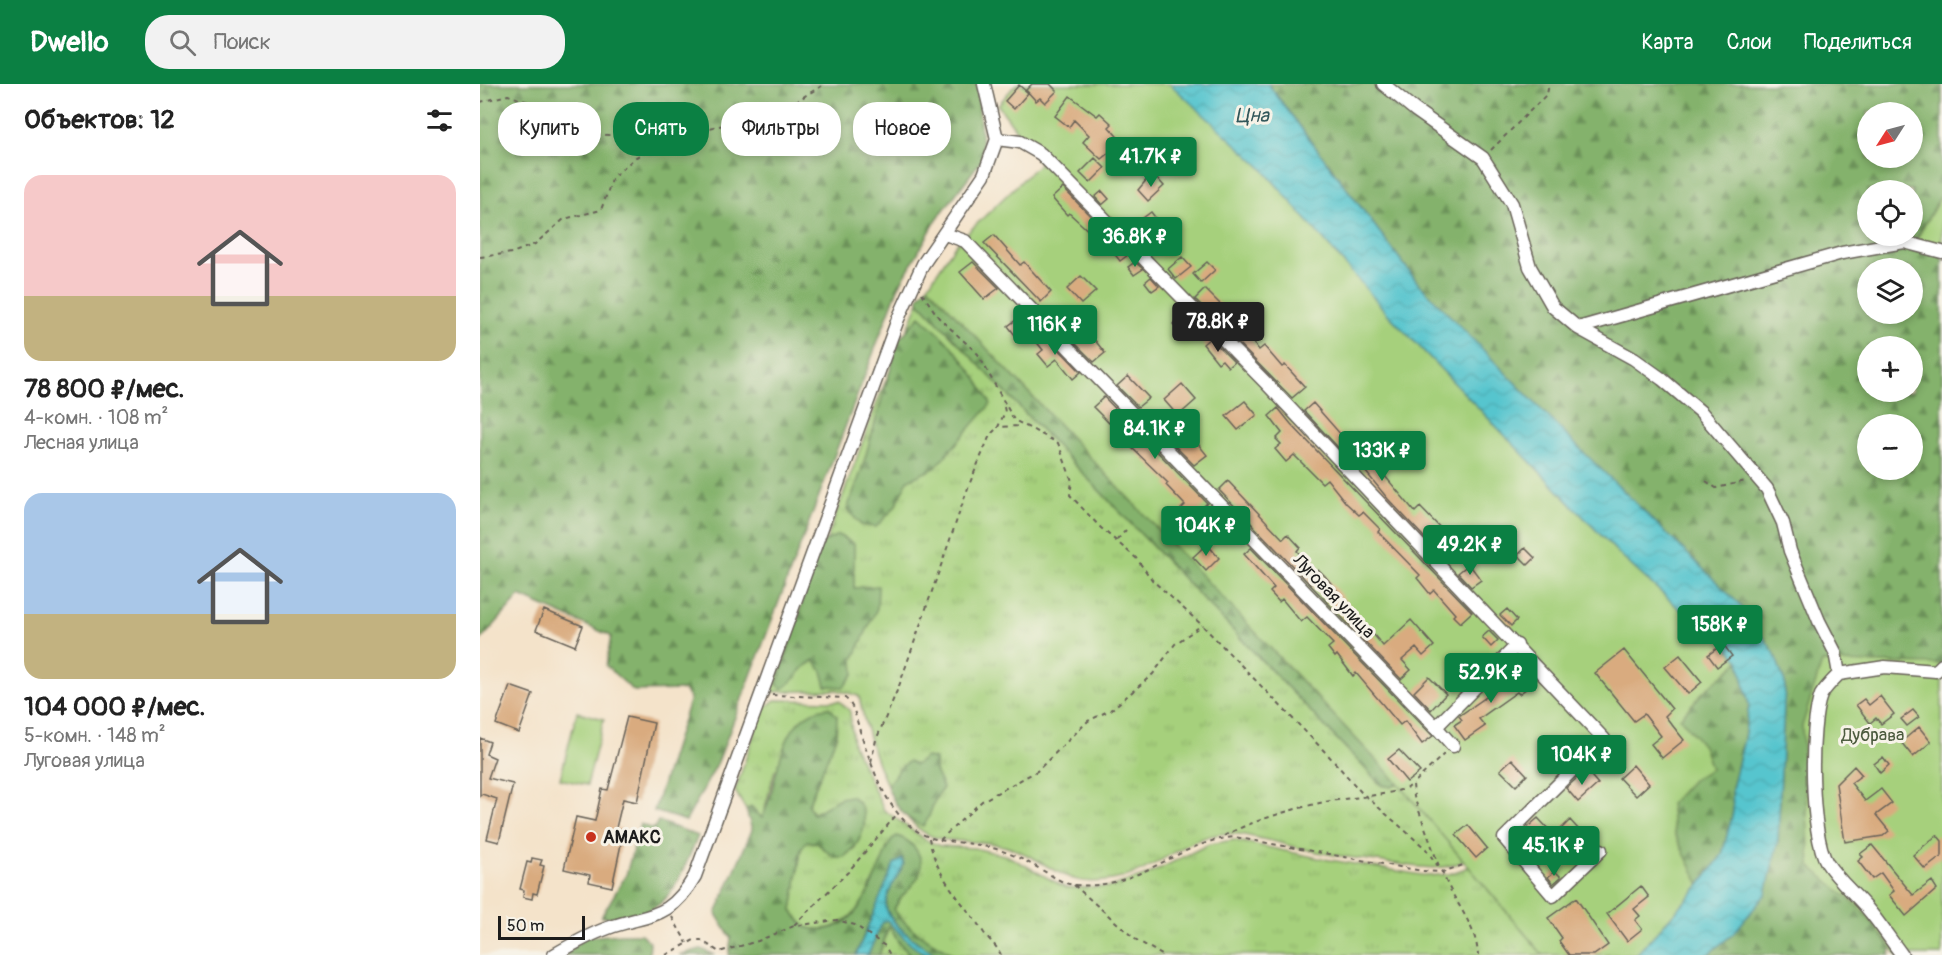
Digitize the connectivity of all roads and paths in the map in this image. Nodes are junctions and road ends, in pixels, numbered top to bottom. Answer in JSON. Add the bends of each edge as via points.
{"nodes":[{"id":1,"x":825,"y":84,"type":"edge"},
{"id":2,"x":984,"y":84,"type":"edge"},
{"id":3,"x":1383,"y":84,"type":"edge"},
{"id":4,"x":1549,"y":84,"type":"edge"},
{"id":5,"x":480,"y":102,"type":"edge"},
{"id":6,"x":709,"y":128,"type":"edge"},
{"id":7,"x":613,"y":135,"type":"edge"},
{"id":8,"x":997,"y":139,"type":"junction"},
{"id":9,"x":638,"y":156,"type":"edge"},
{"id":10,"x":1483,"y":158,"type":"junction"},
{"id":11,"x":945,"y":234,"type":"junction"},
{"id":12,"x":1942,"y":252,"type":"edge"},
{"id":13,"x":480,"y":256,"type":"edge"},
{"id":14,"x":914,"y":286,"type":"junction"},
{"id":15,"x":1578,"y":328,"type":"junction"},
{"id":16,"x":1004,"y":404,"type":"junction"},
{"id":17,"x":1021,"y":426,"type":"junction"},
{"id":18,"x":998,"y":427,"type":"junction"},
{"id":19,"x":1757,"y":478,"type":"junction"},
{"id":20,"x":1706,"y":481,"type":"dead end"},
{"id":21,"x":1126,"y":530,"type":"dead end"},
{"id":22,"x":1117,"y":540,"type":"junction"},
{"id":23,"x":1202,"y":626,"type":"junction"},
{"id":24,"x":1517,"y":645,"type":"junction"},
{"id":25,"x":1940,"y":670,"type":"edge"},
{"id":26,"x":1839,"y":674,"type":"junction"},
{"id":27,"x":760,"y":695,"type":"junction"},
{"id":28,"x":1436,"y":728,"type":"junction"},
{"id":29,"x":1453,"y":746,"type":"joint"},
{"id":30,"x":871,"y":762,"type":"junction"},
{"id":31,"x":1413,"y":784,"type":"junction"},
{"id":32,"x":1365,"y":795,"type":"junction"},
{"id":33,"x":898,"y":813,"type":"junction"},
{"id":34,"x":929,"y":838,"type":"junction"},
{"id":35,"x":1221,"y":838,"type":"junction"},
{"id":36,"x":938,"y":841,"type":"junction"},
{"id":37,"x":1601,"y":850,"type":"dead end"},
{"id":38,"x":1466,"y":864,"type":"dead end"},
{"id":39,"x":1442,"y":872,"type":"junction"},
{"id":40,"x":1074,"y":885,"type":"junction"},
{"id":41,"x":666,"y":908,"type":"junction"},
{"id":42,"x":794,"y":926,"type":"junction"},
{"id":43,"x":687,"y":943,"type":"junction"},
{"id":44,"x":554,"y":955,"type":"edge"},
{"id":45,"x":666,"y":955,"type":"edge"},
{"id":46,"x":890,"y":955,"type":"edge"},
{"id":47,"x":1001,"y":955,"type":"edge"},
{"id":48,"x":1162,"y":955,"type":"edge"},
{"id":49,"x":1478,"y":955,"type":"edge"},
{"id":50,"x":1902,"y":955,"type":"edge"}],
"edges":[{"from":1,"to":6,"type":"path","via":[[788,106],[774,107],[750,120]]},
{"from":2,"to":8,"type":"street"},
{"from":3,"to":10,"type":"street"},
{"from":4,"to":10,"type":"path","via":[[1547,94]]},
{"from":5,"to":7,"type":"path","via":[[508,95],[554,111],[589,133]]},
{"from":8,"to":11,"type":"street","via":[[984,175]]},
{"from":8,"to":24,"type":"street","via":[[1020,142],[1041,154]]},
{"from":9,"to":13,"type":"path","via":[[613,177],[601,210],[564,219],[535,244],[512,253]]},
{"from":10,"to":15,"type":"street","via":[[1512,204],[1530,267],[1552,307]]},
{"from":11,"to":14,"type":"street","via":[[923,264]]},
{"from":11,"to":28,"type":"street","name":"Луговая улица","via":[[965,241]]},
{"from":12,"to":15,"type":"street","via":[[1904,242],[1842,253]]},
{"from":14,"to":16,"type":"path","via":[[926,295],[939,318],[978,354]]},
{"from":14,"to":27,"type":"street","via":[[898,319]]},
{"from":15,"to":19,"type":"street","via":[[1662,379],[1701,412]]},
{"from":16,"to":17,"type":"path"},
{"from":16,"to":18,"type":"path"},
{"from":17,"to":18,"type":"path"},
{"from":17,"to":22,"type":"path","via":[[1058,443],[1072,481],[1070,495]]},
{"from":18,"to":30,"type":"path","via":[[990,435],[969,485]]},
{"from":19,"to":20,"type":"path","via":[[1716,488]]},
{"from":19,"to":26,"type":"street","via":[[1767,489],[1783,523],[1790,551],[1835,652]]},
{"from":21,"to":22,"type":"path"},
{"from":22,"to":23,"type":"path","via":[[1153,581]]},
{"from":23,"to":32,"type":"path"},
{"from":23,"to":36,"type":"path","via":[[1175,644],[1152,674],[1112,709],[1088,721],[1037,771],[982,801]]},
{"from":24,"to":28,"type":"street"},
{"from":24,"to":37,"type":"street","via":[[1604,739],[1504,838],[1553,896]]},
{"from":25,"to":26,"type":"street","via":[[1885,667]]},
{"from":26,"to":50,"type":"street","via":[[1822,693],[1814,726],[1814,806],[1820,847],[1844,887],[1866,907]]},
{"from":27,"to":30,"type":"path","via":[[845,698],[853,704]]},
{"from":27,"to":41,"type":"street","via":[[695,876],[685,894]]},
{"from":28,"to":29,"type":"street","name":"Луговая улица"},
{"from":29,"to":31,"type":"path"},
{"from":30,"to":33,"type":"path","via":[[889,803]]},
{"from":31,"to":32,"type":"path","via":[[1398,791]]},
{"from":31,"to":39,"type":"path","via":[[1414,797]]},
{"from":32,"to":35,"type":"path","via":[[1295,810]]},
{"from":32,"to":39,"type":"path","via":[[1426,849]]},
{"from":33,"to":34,"type":"path"},
{"from":33,"to":42,"type":"path","via":[[848,872]]},
{"from":34,"to":36,"type":"path"},
{"from":34,"to":47,"type":"path","via":[[933,861],[943,880],[961,898]]},
{"from":35,"to":39,"type":"path"},
{"from":35,"to":40,"type":"path","via":[[1114,883]]},
{"from":36,"to":40,"type":"path","via":[[985,846],[1011,854]]},
{"from":38,"to":39,"type":"path"},
{"from":39,"to":49,"type":"path","via":[[1450,894],[1470,924]]},
{"from":40,"to":48,"type":"path","via":[[1135,939]]},
{"from":41,"to":43,"type":"path"},
{"from":41,"to":44,"type":"street","via":[[652,918],[604,929]]},
{"from":42,"to":43,"type":"path","via":[[718,952],[701,940]]},
{"from":42,"to":46,"type":"path","via":[[843,920],[885,946]]},
{"from":43,"to":45,"type":"path"}]}
